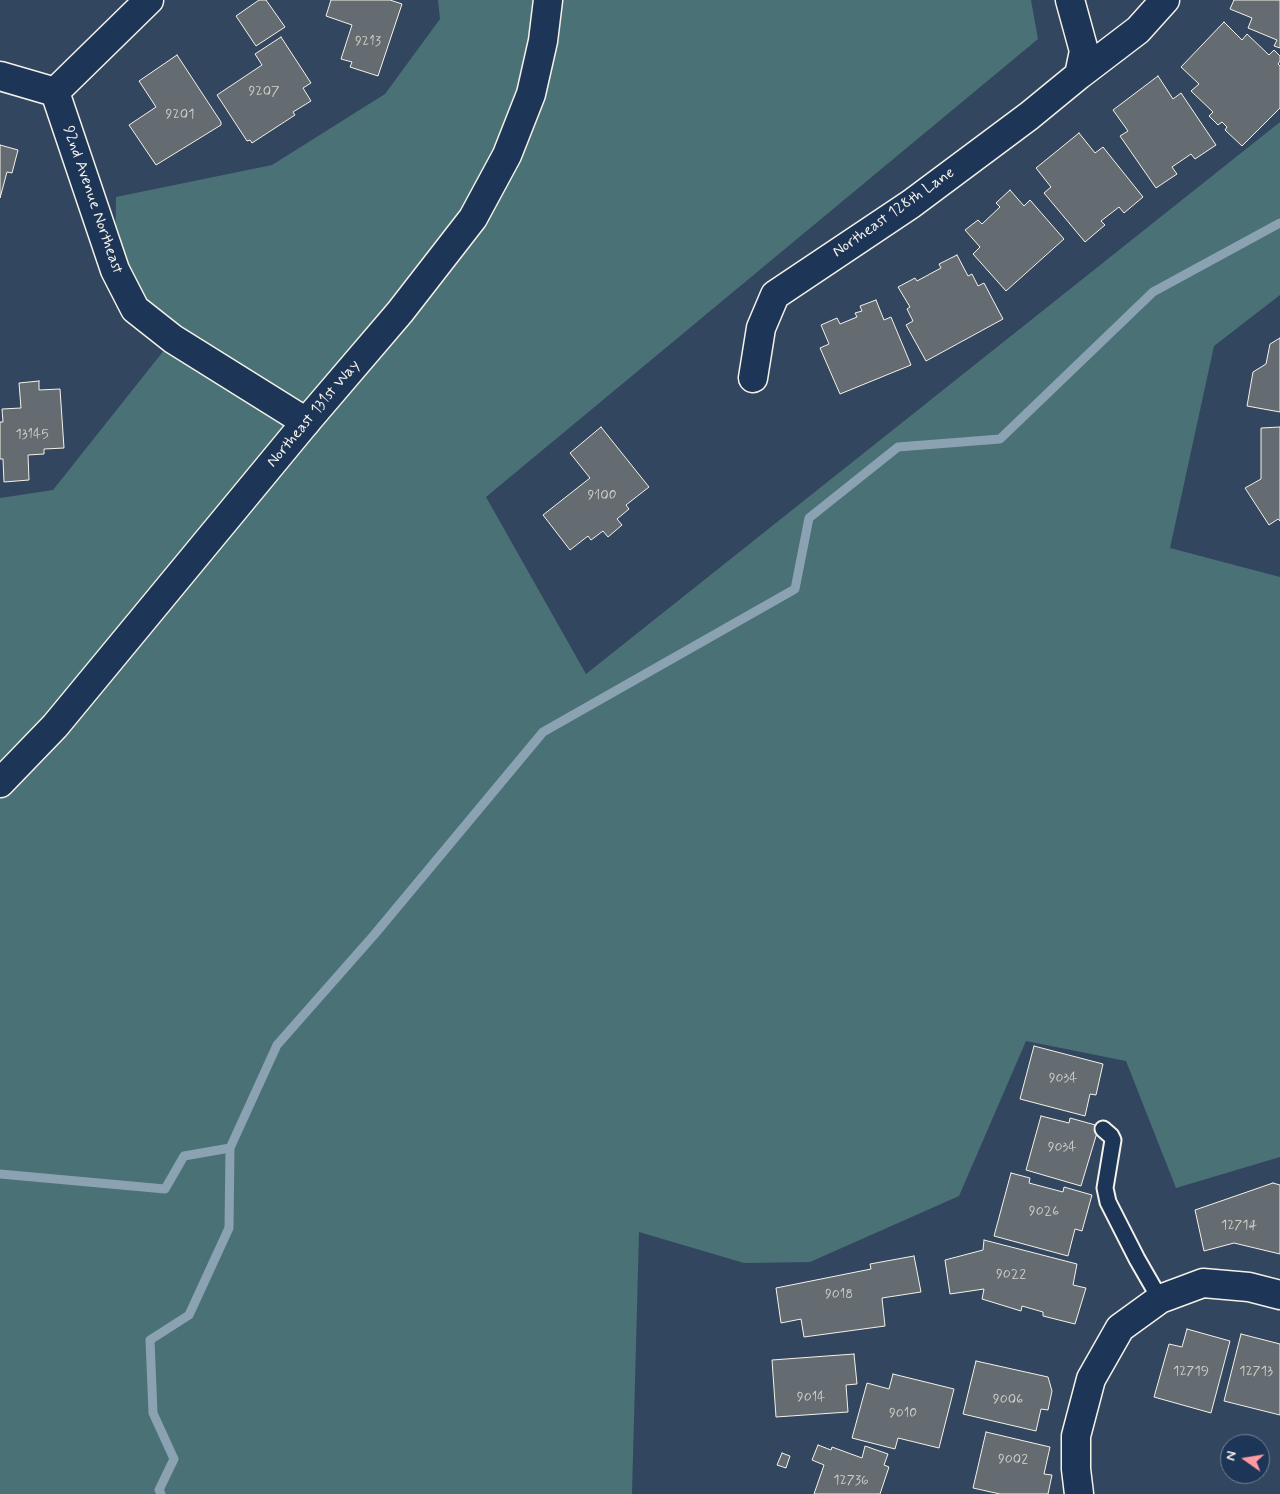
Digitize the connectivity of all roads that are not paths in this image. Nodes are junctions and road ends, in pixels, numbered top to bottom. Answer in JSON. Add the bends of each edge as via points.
{"nodes":[{"id":1,"x":149,"y":0,"type":"edge"},
{"id":2,"x":548,"y":0,"type":"edge"},
{"id":3,"x":1070,"y":0,"type":"edge"},
{"id":4,"x":1164,"y":0,"type":"edge"},
{"id":5,"x":1079,"y":75,"type":"junction"},
{"id":6,"x":0,"y":76,"type":"edge"},
{"id":7,"x":55,"y":92,"type":"junction"},
{"id":8,"x":753,"y":378,"type":"dead end"},
{"id":9,"x":306,"y":422,"type":"junction"},
{"id":10,"x":0,"y":783,"type":"edge"},
{"id":11,"x":1103,"y":1128,"type":"dead end"},
{"id":12,"x":1280,"y":1295,"type":"edge"},
{"id":13,"x":1160,"y":1299,"type":"junction"},
{"id":14,"x":1079,"y":1494,"type":"edge"}],
"edges":[{"from":1,"to":7,"type":"street"},
{"from":2,"to":9,"type":"street","name":"Northeast 131st Way","via":[[531,94],[507,154],[473,218],[400,312]]},
{"from":3,"to":5,"type":"street","via":[[1084,51]]},
{"from":4,"to":5,"type":"street","name":"Northeast 128th Lane","via":[[1138,30]]},
{"from":5,"to":8,"type":"street","name":"Northeast 128th Lane","via":[[911,204],[775,295],[761,328]]},
{"from":6,"to":7,"type":"street"},
{"from":7,"to":9,"type":"street","name":"92nd Avenue Northeast","via":[[114,270],[135,309],[173,339]]},
{"from":9,"to":10,"type":"street","name":"Northeast 131st Way","via":[[55,726]]},
{"from":11,"to":13,"type":"lane","via":[[1113,1140],[1105,1188],[1108,1202]]},
{"from":12,"to":13,"type":"street","via":[[1248,1287],[1203,1283]]},
{"from":13,"to":14,"type":"street","via":[[1120,1328],[1091,1379],[1076,1436]]}]}
